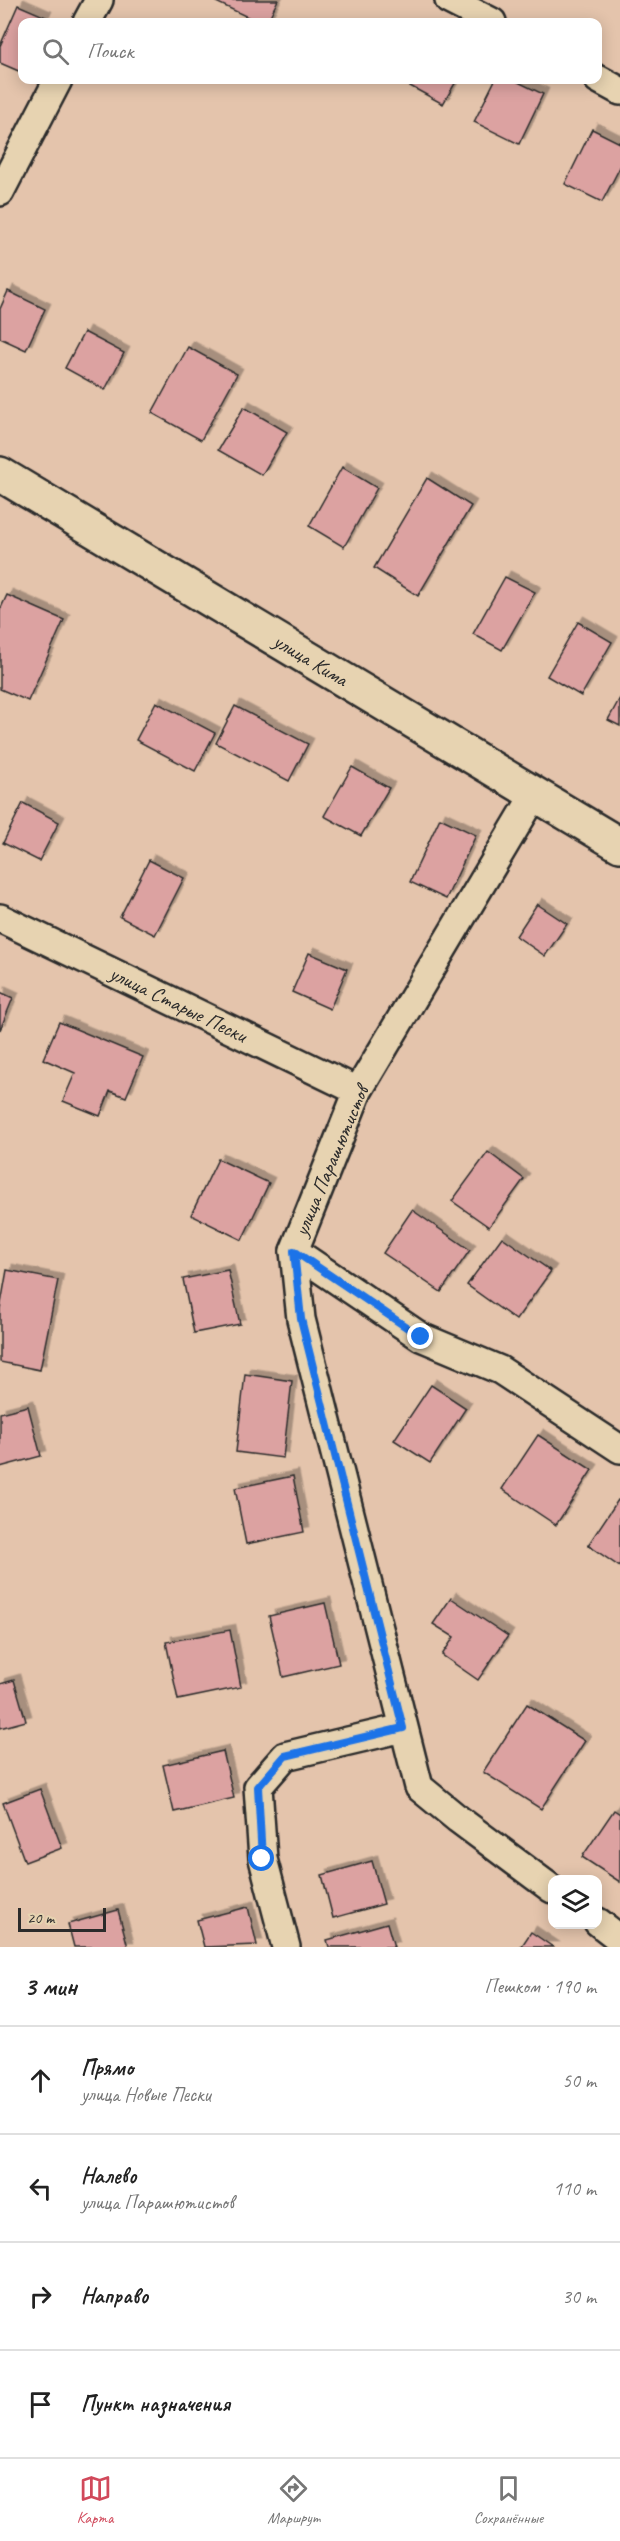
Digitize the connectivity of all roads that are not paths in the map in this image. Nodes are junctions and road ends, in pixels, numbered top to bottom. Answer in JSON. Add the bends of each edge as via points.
{"nodes":[{"id":1,"x":99,"y":0,"type":"edge"},
{"id":2,"x":449,"y":0,"type":"edge"},
{"id":3,"x":89,"y":18,"type":"edge"},
{"id":4,"x":484,"y":18,"type":"edge"},
{"id":5,"x":602,"y":82,"type":"edge"},
{"id":6,"x":56,"y":84,"type":"edge"},
{"id":7,"x":620,"y":91,"type":"edge"},
{"id":8,"x":0,"y":192,"type":"edge"},
{"id":9,"x":0,"y":474,"type":"edge"},
{"id":10,"x":535,"y":794,"type":"junction"},
{"id":11,"x":620,"y":845,"type":"edge"},
{"id":12,"x":0,"y":918,"type":"edge"},
{"id":13,"x":358,"y":1091,"type":"junction"},
{"id":14,"x":294,"y":1251,"type":"junction"},
{"id":15,"x":620,"y":1449,"type":"edge"},
{"id":16,"x":403,"y":1728,"type":"junction"},
{"id":17,"x":548,"y":1886,"type":"edge"},
{"id":18,"x":602,"y":1926,"type":"edge"},
{"id":19,"x":620,"y":1939,"type":"edge"},
{"id":20,"x":286,"y":1947,"type":"edge"}],
"edges":[{"from":1,"to":3,"type":"street"},
{"from":2,"to":4,"type":"street"},
{"from":5,"to":7,"type":"street"},
{"from":6,"to":8,"type":"street"},
{"from":9,"to":10,"type":"main road","name":"улица Кима"},
{"from":10,"to":11,"type":"main road","name":"улица Кима"},
{"from":10,"to":13,"type":"street","name":"улица Парашютистов"},
{"from":12,"to":13,"type":"street","name":"улица Старые Пески"},
{"from":13,"to":14,"type":"street","name":"улица Парашютистов"},
{"from":14,"to":15,"type":"street","via":[[421,1337],[500,1370]]},
{"from":14,"to":16,"type":"street","name":"улица Парашютистов","via":[[301,1319]]},
{"from":16,"to":17,"type":"street","name":"улица Парашютистов","via":[[419,1787]]},
{"from":16,"to":20,"type":"street","via":[[285,1756],[258,1787],[262,1859]]},
{"from":18,"to":19,"type":"street"}]}
